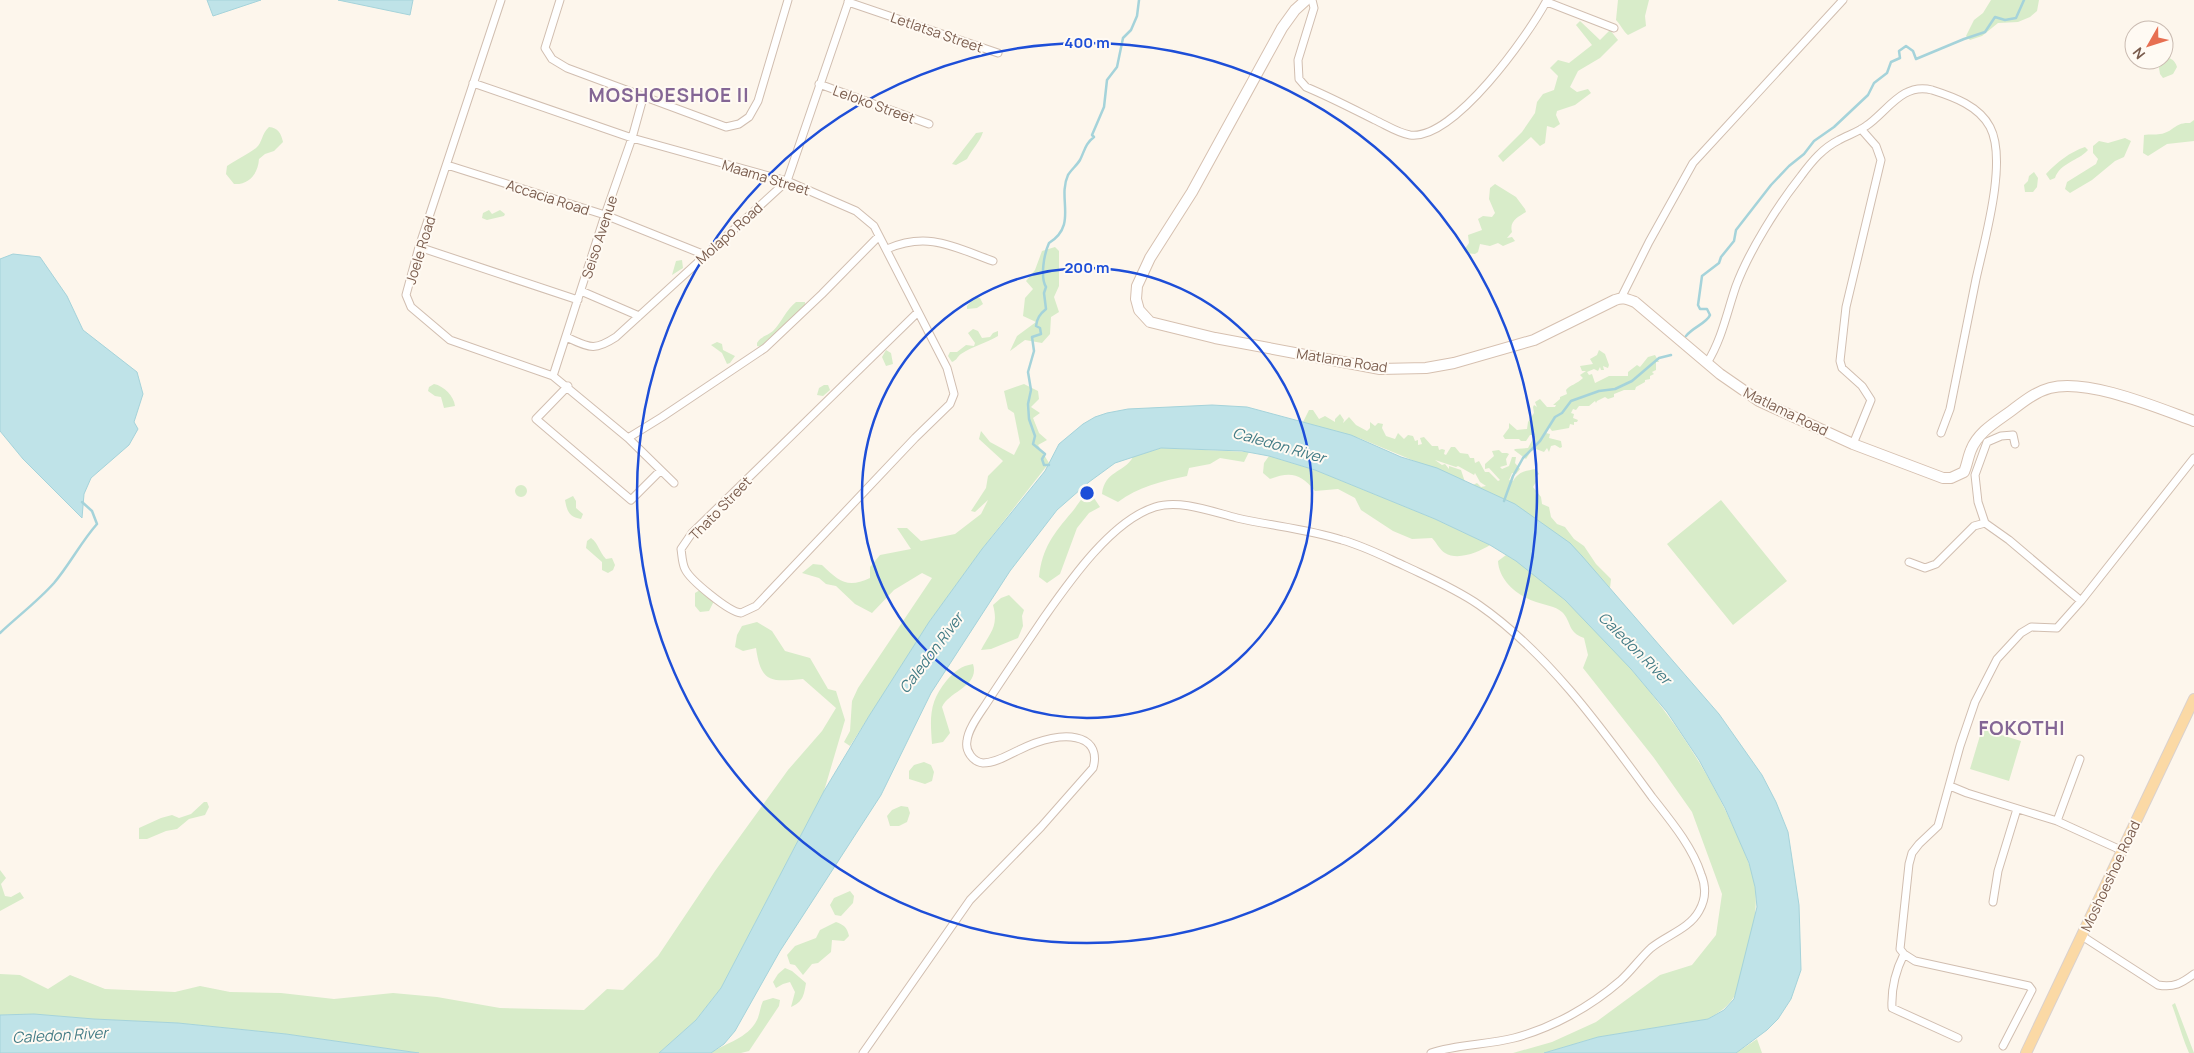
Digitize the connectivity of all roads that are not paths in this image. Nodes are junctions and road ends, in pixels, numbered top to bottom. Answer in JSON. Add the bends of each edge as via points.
{"nodes":[{"id":1,"x":501,"y":0,"type":"edge"},
{"id":2,"x":560,"y":0,"type":"edge"},
{"id":3,"x":788,"y":0,"type":"edge"},
{"id":4,"x":1306,"y":0,"type":"edge"},
{"id":5,"x":1312,"y":0,"type":"edge"},
{"id":6,"x":1843,"y":0,"type":"edge"},
{"id":7,"x":849,"y":1,"type":"edge"},
{"id":8,"x":1547,"y":1,"type":"edge"},
{"id":9,"x":1614,"y":28,"type":"dead end"},
{"id":10,"x":998,"y":52,"type":"dead end"},
{"id":11,"x":473,"y":83,"type":"junction"},
{"id":12,"x":820,"y":84,"type":"junction"},
{"id":13,"x":643,"y":98,"type":"junction"},
{"id":14,"x":929,"y":124,"type":"dead end"},
{"id":15,"x":1861,"y":129,"type":"junction"},
{"id":16,"x":632,"y":138,"type":"junction"},
{"id":17,"x":447,"y":165,"type":"junction"},
{"id":18,"x":787,"y":181,"type":"junction"},
{"id":19,"x":605,"y":215,"type":"junction"},
{"id":20,"x":879,"y":236,"type":"junction"},
{"id":21,"x":419,"y":247,"type":"junction"},
{"id":22,"x":886,"y":249,"type":"junction"},
{"id":23,"x":705,"y":254,"type":"junction"},
{"id":24,"x":993,"y":261,"type":"dead end"},
{"id":25,"x":581,"y":291,"type":"junction"},
{"id":26,"x":1621,"y":298,"type":"junction"},
{"id":27,"x":578,"y":300,"type":"junction"},
{"id":28,"x":918,"y":312,"type":"junction"},
{"id":29,"x":639,"y":316,"type":"junction"},
{"id":30,"x":566,"y":337,"type":"junction"},
{"id":31,"x":1707,"y":363,"type":"junction"},
{"id":32,"x":553,"y":376,"type":"junction"},
{"id":33,"x":568,"y":386,"type":"junction"},
{"id":34,"x":954,"y":394,"type":"joint"},
{"id":35,"x":2194,"y":421,"type":"edge"},
{"id":36,"x":1941,"y":433,"type":"dead end"},
{"id":37,"x":628,"y":438,"type":"junction"},
{"id":38,"x":1853,"y":444,"type":"junction"},
{"id":39,"x":2015,"y":444,"type":"dead end"},
{"id":40,"x":2194,"y":458,"type":"edge"},
{"id":41,"x":660,"y":471,"type":"junction"},
{"id":42,"x":674,"y":483,"type":"dead end"},
{"id":43,"x":1985,"y":523,"type":"junction"},
{"id":44,"x":1909,"y":562,"type":"dead end"},
{"id":45,"x":2081,"y":601,"type":"junction"},
{"id":46,"x":2194,"y":699,"type":"edge"},
{"id":47,"x":2080,"y":759,"type":"dead end"},
{"id":48,"x":1950,"y":786,"type":"junction"},
{"id":49,"x":2017,"y":809,"type":"junction"},
{"id":50,"x":2057,"y":821,"type":"junction"},
{"id":51,"x":2123,"y":851,"type":"junction"},
{"id":52,"x":1993,"y":902,"type":"dead end"},
{"id":53,"x":2082,"y":936,"type":"junction"},
{"id":54,"x":1904,"y":954,"type":"junction"},
{"id":55,"x":2194,"y":974,"type":"edge"},
{"id":56,"x":1958,"y":1038,"type":"dead end"},
{"id":57,"x":2003,"y":1046,"type":"dead end"},
{"id":58,"x":863,"y":1053,"type":"edge"},
{"id":59,"x":1431,"y":1053,"type":"edge"},
{"id":60,"x":2026,"y":1053,"type":"edge"}],
"edges":[{"from":1,"to":11,"type":"street","name":"Joele Road"},
{"from":2,"to":13,"type":"street","via":[[545,48],[552,59]]},
{"from":3,"to":13,"type":"street","via":[[758,101],[749,117],[726,128]]},
{"from":4,"to":26,"type":"street","name":"Matlama Road","via":[[1282,28],[1136,286],[1139,310],[1150,322],[1380,369],[1426,368],[1534,340]]},
{"from":5,"to":8,"type":"street","via":[[1314,8],[1298,60],[1299,79],[1306,87],[1414,136],[1441,126],[1465,109],[1518,46]]},
{"from":6,"to":26,"type":"street","via":[[1693,163],[1648,242]]},
{"from":7,"to":10,"type":"street","name":"Letlatsa Street"},
{"from":7,"to":12,"type":"street","name":"Molapo Road"},
{"from":8,"to":9,"type":"street"},
{"from":11,"to":16,"type":"street","name":"Maama Street"},
{"from":11,"to":17,"type":"street","name":"Joele Road"},
{"from":12,"to":14,"type":"street","name":"Leloko Street"},
{"from":12,"to":18,"type":"street","name":"Molapo Road"},
{"from":13,"to":16,"type":"street","name":"Seiso Avenue"},
{"from":15,"to":31,"type":"street","via":[[1825,149],[1787,194],[1746,263],[1717,348]]},
{"from":15,"to":36,"type":"street","via":[[1899,96],[1925,88],[1981,113],[1991,129],[1996,167],[1991,209],[1950,409]]},
{"from":15,"to":38,"type":"street","via":[[1876,146],[1880,160],[1846,307],[1841,350],[1842,368],[1862,386],[1871,400]]},
{"from":16,"to":18,"type":"street","name":"Maama Street"},
{"from":16,"to":19,"type":"street","name":"Seiso Avenue"},
{"from":17,"to":19,"type":"street","name":"Accacia Road"},
{"from":17,"to":21,"type":"street","name":"Joele Road"},
{"from":18,"to":20,"type":"street","name":"Maama Street","via":[[856,211],[868,219]]},
{"from":18,"to":23,"type":"street","name":"Molapo Road"},
{"from":19,"to":23,"type":"street","name":"Accacia Road"},
{"from":19,"to":25,"type":"street","name":"Seiso Avenue"},
{"from":20,"to":22,"type":"street","name":"Maama Street"},
{"from":20,"to":37,"type":"street","via":[[765,348]]},
{"from":21,"to":27,"type":"street"},
{"from":21,"to":32,"type":"street","name":"Joele Road","via":[[406,295],[411,307],[450,340]]},
{"from":22,"to":24,"type":"street","via":[[927,240]]},
{"from":22,"to":28,"type":"street","name":"Maama Street"},
{"from":23,"to":29,"type":"street","name":"Molapo Road"},
{"from":25,"to":27,"type":"street","name":"Seiso Avenue"},
{"from":25,"to":29,"type":"street"},
{"from":26,"to":31,"type":"street","name":"Matlama Road","via":[[1634,302]]},
{"from":27,"to":30,"type":"street","name":"Seiso Avenue"},
{"from":28,"to":34,"type":"street","name":"Maama Street","via":[[947,368]]},
{"from":28,"to":34,"type":"street","name":"Thato Street","via":[[692,533],[681,549],[684,568],[689,576],[730,610],[741,613],[756,606],[950,404]]},
{"from":29,"to":30,"type":"street","name":"Molapo Road","via":[[616,337],[596,348]]},
{"from":30,"to":32,"type":"street","name":"Seiso Avenue"},
{"from":31,"to":38,"type":"street","name":"Matlama Road","via":[[1759,401]]},
{"from":32,"to":33,"type":"street","name":"Joele Road"},
{"from":33,"to":37,"type":"street","name":"Joele Road"},
{"from":33,"to":41,"type":"street","via":[[536,418],[631,500]]},
{"from":35,"to":38,"type":"street","name":"Matlama Road","via":[[2107,392],[2067,386],[2041,391],[1991,425],[1978,438],[1964,472],[1958,476],[1943,478]]},
{"from":37,"to":41,"type":"street","name":"Joele Road"},
{"from":39,"to":43,"type":"street","via":[[2013,435],[1988,442],[1979,462],[1975,485]]},
{"from":40,"to":45,"type":"street"},
{"from":41,"to":42,"type":"street","name":"Joele Road"},
{"from":43,"to":44,"type":"street","via":[[1974,526],[1936,564],[1925,568]]},
{"from":43,"to":45,"type":"street"},
{"from":45,"to":48,"type":"street","via":[[2057,628],[2031,627],[1997,659],[1975,702]]},
{"from":46,"to":51,"type":"main road","name":"Moshoeshoe Road"},
{"from":47,"to":50,"type":"street"},
{"from":48,"to":49,"type":"street"},
{"from":48,"to":54,"type":"street","via":[[1938,826],[1912,853],[1900,949]]},
{"from":49,"to":50,"type":"street"},
{"from":49,"to":52,"type":"street","via":[[1998,871]]},
{"from":50,"to":51,"type":"street"},
{"from":51,"to":53,"type":"main road","name":"Moshoeshoe Road"},
{"from":53,"to":55,"type":"street","via":[[2158,985],[2170,988]]},
{"from":53,"to":60,"type":"main road","name":"Moshoeshoe Road"},
{"from":54,"to":56,"type":"street","via":[[1891,992],[1892,1008]]},
{"from":54,"to":57,"type":"street","via":[[1915,961],[2029,986],[2032,990],[2028,1002]]},
{"from":58,"to":59,"type":"street","via":[[970,900],[1042,827],[1093,768],[1095,761],[1091,746],[1076,738],[1039,742],[984,763],[970,753],[966,740],[979,714],[1084,562],[1120,528],[1139,514],[1161,505],[1192,508],[1344,540],[1450,587],[1478,604],[1504,624],[1558,678],[1613,743],[1696,860],[1705,887],[1699,911],[1682,928],[1652,947],[1639,963],[1596,1000],[1539,1030]]}]}
